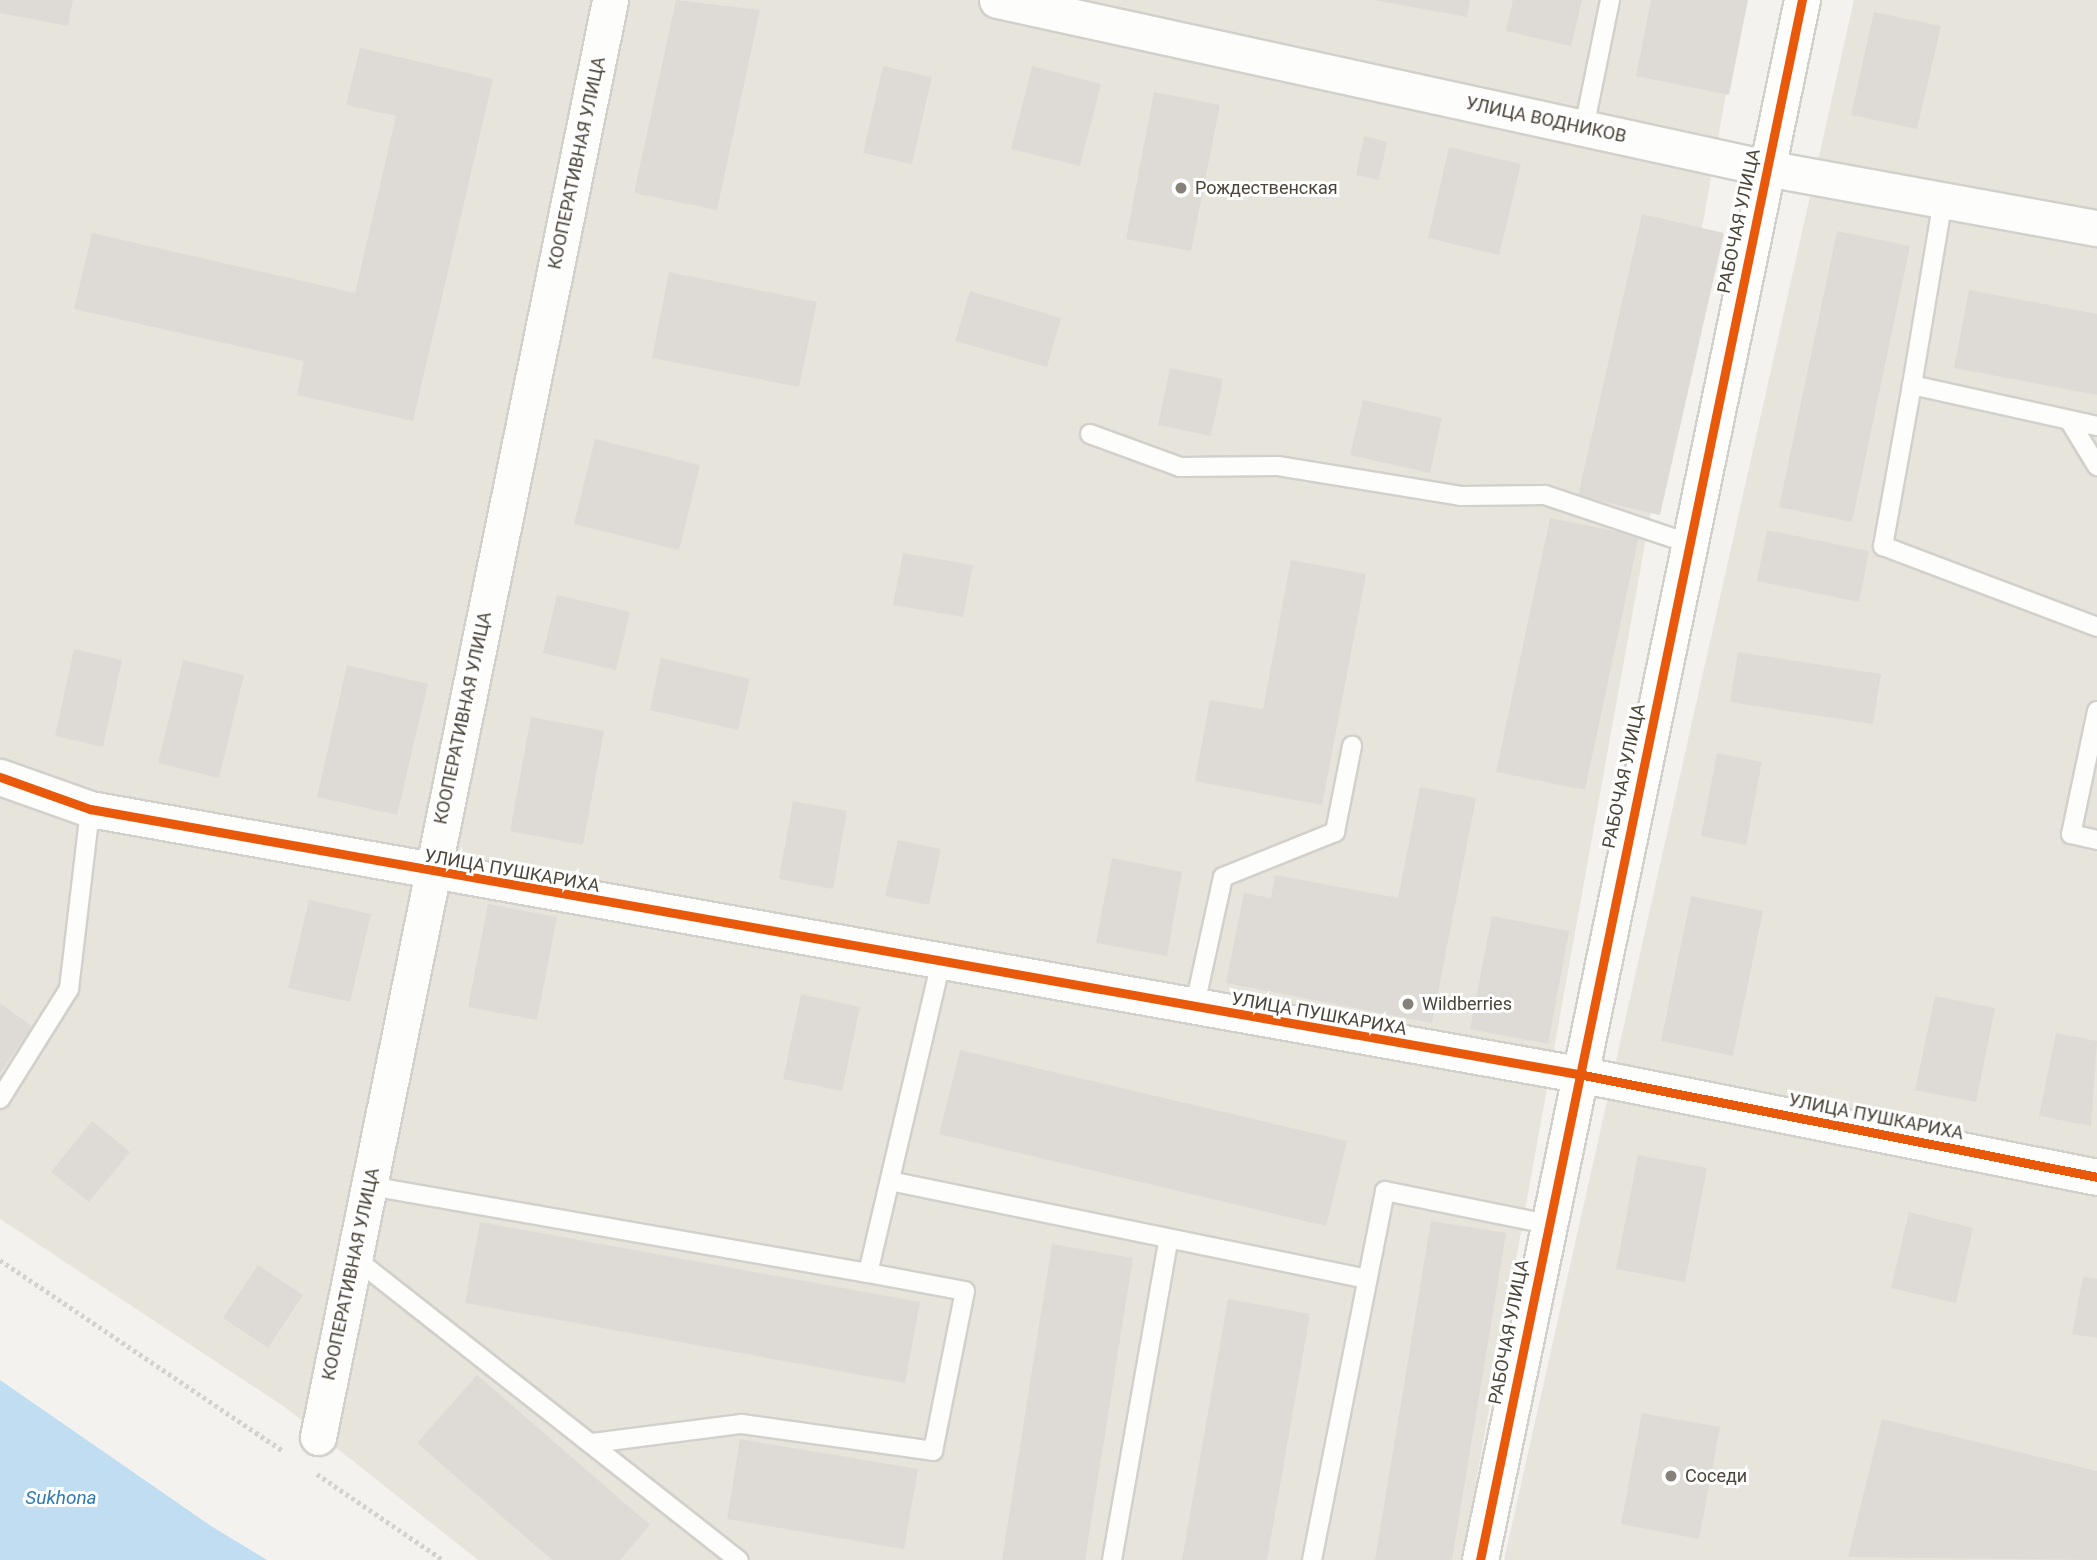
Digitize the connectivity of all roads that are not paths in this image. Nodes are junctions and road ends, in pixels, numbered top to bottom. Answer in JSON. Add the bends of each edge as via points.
{"nodes":[{"id":1,"x":610,"y":0,"type":"edge"},
{"id":2,"x":997,"y":0,"type":"edge"},
{"id":3,"x":1610,"y":0,"type":"edge"},
{"id":4,"x":1802,"y":0,"type":"edge"},
{"id":5,"x":1584,"y":128,"type":"junction"},
{"id":6,"x":1766,"y":168,"type":"junction"},
{"id":7,"x":1943,"y":200,"type":"junction"},
{"id":8,"x":2097,"y":228,"type":"edge"},
{"id":9,"x":1912,"y":385,"type":"junction"},
{"id":10,"x":2068,"y":420,"type":"junction"},
{"id":11,"x":2097,"y":426,"type":"edge"},
{"id":12,"x":1090,"y":434,"type":"dead end"},
{"id":13,"x":2097,"y":466,"type":"edge"},
{"id":14,"x":1688,"y":543,"type":"junction"},
{"id":15,"x":2097,"y":627,"type":"edge"},
{"id":16,"x":2097,"y":711,"type":"edge"},
{"id":17,"x":1352,"y":746,"type":"dead end"},
{"id":18,"x":0,"y":777,"type":"edge"},
{"id":19,"x":89,"y":808,"type":"junction"},
{"id":20,"x":2097,"y":840,"type":"edge"},
{"id":21,"x":432,"y":872,"type":"junction"},
{"id":22,"x":940,"y":965,"type":"junction"},
{"id":23,"x":1194,"y":1009,"type":"junction"},
{"id":24,"x":1578,"y":1074,"type":"junction"},
{"id":25,"x":0,"y":1100,"type":"edge"},
{"id":26,"x":2097,"y":1177,"type":"edge"},
{"id":27,"x":890,"y":1181,"type":"junction"},
{"id":28,"x":370,"y":1186,"type":"junction"},
{"id":29,"x":1547,"y":1224,"type":"junction"},
{"id":30,"x":1168,"y":1241,"type":"junction"},
{"id":31,"x":352,"y":1256,"type":"junction"},
{"id":32,"x":869,"y":1273,"type":"junction"},
{"id":33,"x":1363,"y":1278,"type":"junction"},
{"id":34,"x":318,"y":1437,"type":"dead end"},
{"id":35,"x":593,"y":1443,"type":"junction"},
{"id":36,"x":738,"y":1560,"type":"edge"},
{"id":37,"x":1112,"y":1560,"type":"edge"},
{"id":38,"x":1312,"y":1560,"type":"edge"},
{"id":39,"x":1480,"y":1560,"type":"edge"}],
"edges":[{"from":1,"to":21,"type":"street","name":"КООПЕРАТИВНАЯ УЛИЦА"},
{"from":2,"to":5,"type":"street","name":"УЛИЦА ВОДНИКОВ"},
{"from":3,"to":5,"type":"lane"},
{"from":4,"to":6,"type":"street","name":"РАБОЧАЯ УЛИЦА"},
{"from":5,"to":6,"type":"street","name":"УЛИЦА ВОДНИКОВ"},
{"from":6,"to":7,"type":"street","name":"УЛИЦА ВОДНИКОВ"},
{"from":6,"to":14,"type":"street","name":"РАБОЧАЯ УЛИЦА"},
{"from":7,"to":8,"type":"street","name":"УЛИЦА ВОДНИКОВ"},
{"from":7,"to":9,"type":"lane"},
{"from":9,"to":10,"type":"lane"},
{"from":9,"to":15,"type":"lane","via":[[1883,546]]},
{"from":10,"to":11,"type":"lane"},
{"from":10,"to":13,"type":"lane"},
{"from":12,"to":14,"type":"lane","via":[[1180,467],[1278,466],[1461,496],[1545,495]]},
{"from":14,"to":24,"type":"street","name":"РАБОЧАЯ УЛИЦА"},
{"from":16,"to":20,"type":"lane","via":[[2071,834]]},
{"from":17,"to":23,"type":"lane","via":[[1335,832],[1223,877]]},
{"from":18,"to":19,"type":"street","name":"УЛИЦА ПУШКАРИХА"},
{"from":19,"to":21,"type":"street","name":"УЛИЦА ПУШКАРИХА"},
{"from":19,"to":25,"type":"lane","via":[[69,989]]},
{"from":21,"to":22,"type":"street","name":"УЛИЦА ПУШКАРИХА"},
{"from":21,"to":28,"type":"street","name":"КООПЕРАТИВНАЯ УЛИЦА"},
{"from":22,"to":23,"type":"street","name":"УЛИЦА ПУШКАРИХА"},
{"from":22,"to":27,"type":"lane"},
{"from":23,"to":24,"type":"street","name":"УЛИЦА ПУШКАРИХА"},
{"from":24,"to":26,"type":"street","name":"УЛИЦА ПУШКАРИХА"},
{"from":24,"to":29,"type":"street","name":"РАБОЧАЯ УЛИЦА"},
{"from":27,"to":30,"type":"lane"},
{"from":27,"to":32,"type":"lane"},
{"from":28,"to":31,"type":"street","name":"КООПЕРАТИВНАЯ УЛИЦА"},
{"from":28,"to":32,"type":"lane"},
{"from":29,"to":33,"type":"lane","via":[[1385,1191]]},
{"from":29,"to":39,"type":"street","name":"РАБОЧАЯ УЛИЦА"},
{"from":30,"to":33,"type":"lane"},
{"from":30,"to":37,"type":"lane"},
{"from":31,"to":34,"type":"street","name":"КООПЕРАТИВНАЯ УЛИЦА"},
{"from":31,"to":35,"type":"lane"},
{"from":32,"to":35,"type":"lane","via":[[965,1290],[933,1451],[742,1424]]},
{"from":33,"to":38,"type":"lane"},
{"from":35,"to":36,"type":"lane"}]}
